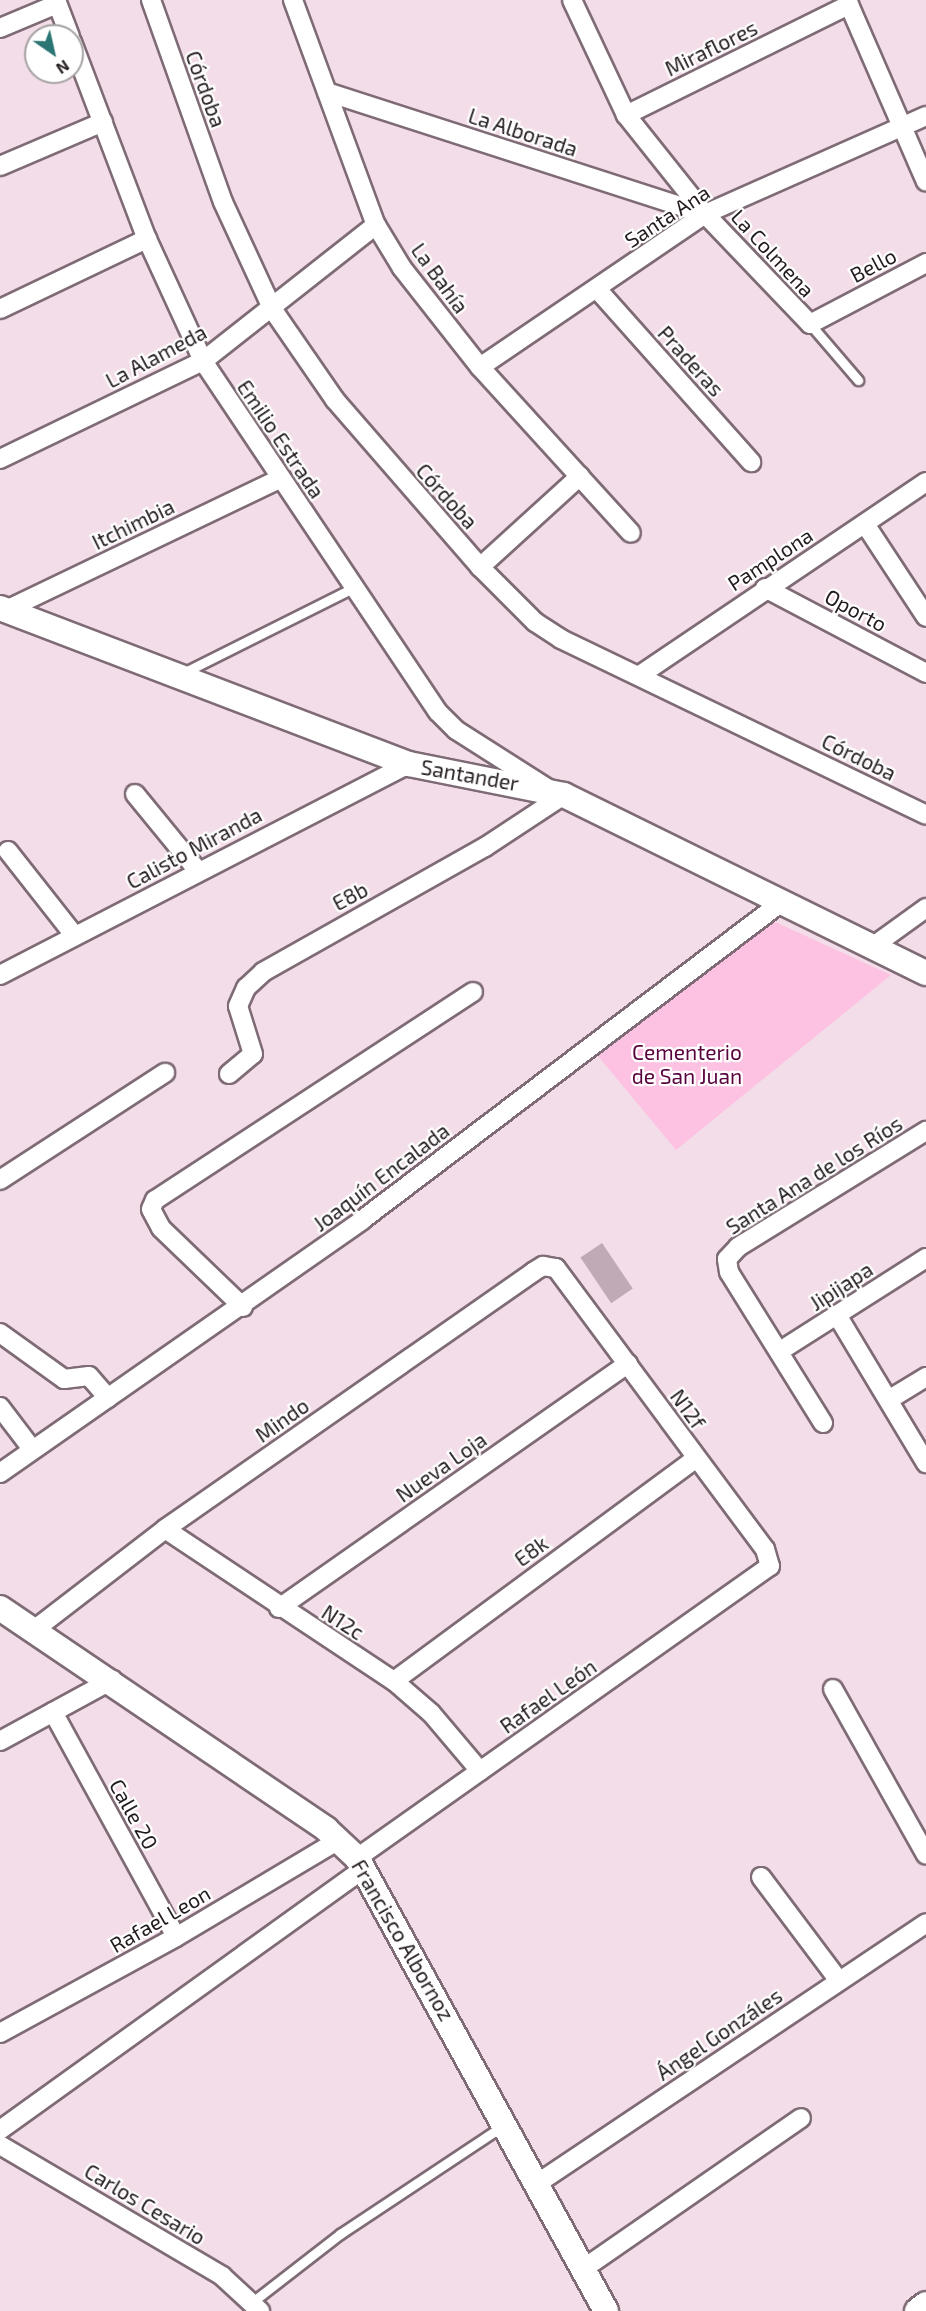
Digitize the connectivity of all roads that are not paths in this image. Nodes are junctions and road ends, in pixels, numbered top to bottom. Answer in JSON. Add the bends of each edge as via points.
{"nodes":[{"id":1,"x":151,"y":0,"type":"edge"},
{"id":2,"x":293,"y":0,"type":"edge"},
{"id":3,"x":572,"y":0,"type":"edge"},
{"id":4,"x":56,"y":2,"type":"edge"},
{"id":5,"x":848,"y":2,"type":"edge"},
{"id":6,"x":65,"y":24,"type":"edge"},
{"id":7,"x":0,"y":28,"type":"edge"},
{"id":8,"x":84,"y":73,"type":"edge"},
{"id":9,"x":327,"y":92,"type":"junction"},
{"id":10,"x":626,"y":115,"type":"junction"},
{"id":11,"x":926,"y":116,"type":"edge"},
{"id":12,"x":103,"y":122,"type":"junction"},
{"id":13,"x":902,"y":125,"type":"junction"},
{"id":14,"x":0,"y":166,"type":"edge"},
{"id":15,"x":926,"y":182,"type":"edge"},
{"id":16,"x":705,"y":214,"type":"junction"},
{"id":17,"x":376,"y":225,"type":"junction"},
{"id":18,"x":147,"y":239,"type":"junction"},
{"id":19,"x":926,"y":263,"type":"edge"},
{"id":20,"x":597,"y":289,"type":"junction"},
{"id":21,"x":0,"y":309,"type":"edge"},
{"id":22,"x":273,"y":310,"type":"junction"},
{"id":23,"x":810,"y":324,"type":"junction"},
{"id":24,"x":203,"y":361,"type":"junction"},
{"id":25,"x":480,"y":366,"type":"junction"},
{"id":26,"x":858,"y":380,"type":"dead end"},
{"id":27,"x":0,"y":459,"type":"edge"},
{"id":28,"x":751,"y":462,"type":"dead end"},
{"id":29,"x":580,"y":476,"type":"junction"},
{"id":30,"x":280,"y":479,"type":"junction"},
{"id":31,"x":926,"y":482,"type":"edge"},
{"id":32,"x":865,"y":524,"type":"junction"},
{"id":33,"x":632,"y":533,"type":"dead end"},
{"id":34,"x":480,"y":567,"type":"junction"},
{"id":35,"x":353,"y":588,"type":"junction"},
{"id":36,"x":765,"y":588,"type":"junction"},
{"id":37,"x":3,"y":609,"type":"edge"},
{"id":38,"x":926,"y":617,"type":"edge"},
{"id":39,"x":926,"y":673,"type":"edge"},
{"id":40,"x":177,"y":675,"type":"junction"},
{"id":41,"x":640,"y":675,"type":"junction"},
{"id":42,"x":409,"y":764,"type":"junction"},
{"id":43,"x":557,"y":793,"type":"junction"},
{"id":44,"x":135,"y":794,"type":"dead end"},
{"id":45,"x":926,"y":815,"type":"edge"},
{"id":46,"x":8,"y":851,"type":"dead end"},
{"id":47,"x":198,"y":871,"type":"junction"},
{"id":48,"x":779,"y":904,"type":"junction"},
{"id":49,"x":926,"y":908,"type":"edge"},
{"id":50,"x":75,"y":936,"type":"junction"},
{"id":51,"x":872,"y":947,"type":"junction"},
{"id":52,"x":926,"y":973,"type":"edge"},
{"id":53,"x":0,"y":975,"type":"edge"},
{"id":54,"x":473,"y":992,"type":"dead end"},
{"id":55,"x":165,"y":1073,"type":"dead end"},
{"id":56,"x":229,"y":1074,"type":"dead end"},
{"id":57,"x":926,"y":1131,"type":"edge"},
{"id":58,"x":0,"y":1180,"type":"edge"},
{"id":59,"x":926,"y":1258,"type":"edge"},
{"id":60,"x":562,"y":1274,"type":"joint"},
{"id":61,"x":243,"y":1307,"type":"junction"},
{"id":62,"x":837,"y":1315,"type":"junction"},
{"id":63,"x":0,"y":1333,"type":"edge"},
{"id":64,"x":780,"y":1352,"type":"junction"},
{"id":65,"x":628,"y":1364,"type":"junction"},
{"id":66,"x":926,"y":1377,"type":"edge"},
{"id":67,"x":108,"y":1398,"type":"junction"},
{"id":68,"x":890,"y":1399,"type":"junction"},
{"id":69,"x":0,"y":1407,"type":"edge"},
{"id":70,"x":823,"y":1423,"type":"dead end"},
{"id":71,"x":32,"y":1449,"type":"junction"},
{"id":72,"x":696,"y":1458,"type":"junction"},
{"id":73,"x":926,"y":1462,"type":"edge"},
{"id":74,"x":0,"y":1473,"type":"edge"},
{"id":75,"x":165,"y":1529,"type":"junction"},
{"id":76,"x":766,"y":1573,"type":"joint"},
{"id":77,"x":0,"y":1608,"type":"edge"},
{"id":78,"x":279,"y":1608,"type":"junction"},
{"id":79,"x":34,"y":1630,"type":"junction"},
{"id":80,"x":112,"y":1680,"type":"junction"},
{"id":81,"x":394,"y":1681,"type":"junction"},
{"id":82,"x":833,"y":1689,"type":"dead end"},
{"id":83,"x":53,"y":1712,"type":"junction"},
{"id":84,"x":0,"y":1741,"type":"edge"},
{"id":85,"x":480,"y":1771,"type":"junction"},
{"id":86,"x":339,"y":1840,"type":"junction"},
{"id":87,"x":926,"y":1855,"type":"edge"},
{"id":88,"x":361,"y":1863,"type":"junction"},
{"id":89,"x":761,"y":1877,"type":"dead end"},
{"id":90,"x":926,"y":1923,"type":"edge"},
{"id":91,"x":176,"y":1938,"type":"junction"},
{"id":92,"x":838,"y":1981,"type":"junction"},
{"id":93,"x":0,"y":2033,"type":"edge"},
{"id":94,"x":801,"y":2118,"type":"dead end"},
{"id":95,"x":506,"y":2124,"type":"junction"},
{"id":96,"x":0,"y":2130,"type":"edge"},
{"id":97,"x":0,"y":2145,"type":"edge"},
{"id":98,"x":538,"y":2183,"type":"junction"},
{"id":99,"x":584,"y":2269,"type":"junction"},
{"id":100,"x":926,"y":2304,"type":"edge"},
{"id":101,"x":256,"y":2307,"type":"edge"},
{"id":102,"x":606,"y":2311,"type":"edge"},
{"id":103,"x":917,"y":2311,"type":"edge"}],
"edges":[{"from":1,"to":22,"type":"street","name":"Córdoba","via":[[223,202]]},
{"from":2,"to":9,"type":"street","name":"La Bahía"},
{"from":3,"to":10,"type":"street","name":"La Colmena"},
{"from":4,"to":6,"type":"street"},
{"from":4,"to":7,"type":"street"},
{"from":5,"to":10,"type":"street","name":"Miraflores"},
{"from":5,"to":13,"type":"street"},
{"from":8,"to":12,"type":"street","name":"Emilio Estrada"},
{"from":9,"to":16,"type":"street","name":"La Alborada"},
{"from":9,"to":17,"type":"street","name":"La Bahía"},
{"from":10,"to":16,"type":"street","name":"La Colmena"},
{"from":11,"to":13,"type":"street","name":"Santa Ana"},
{"from":12,"to":14,"type":"street"},
{"from":12,"to":18,"type":"street","name":"Emilio Estrada"},
{"from":13,"to":15,"type":"street"},
{"from":13,"to":16,"type":"street","name":"Santa Ana"},
{"from":16,"to":20,"type":"street","name":"Santa Ana"},
{"from":16,"to":23,"type":"street","name":"La Colmena"},
{"from":17,"to":22,"type":"street","name":"La Alameda"},
{"from":17,"to":25,"type":"street","name":"La Bahía","via":[[408,277]]},
{"from":18,"to":21,"type":"street"},
{"from":18,"to":24,"type":"street","name":"Emilio Estrada"},
{"from":19,"to":23,"type":"street","name":"Bello"},
{"from":20,"to":25,"type":"street","name":"Santa Ana"},
{"from":20,"to":28,"type":"street","name":"Praderas"},
{"from":22,"to":24,"type":"street","name":"La Alameda"},
{"from":22,"to":34,"type":"street","name":"Córdoba","via":[[334,400]]},
{"from":23,"to":26,"type":"lane"},
{"from":24,"to":27,"type":"street","name":"La Alameda"},
{"from":24,"to":30,"type":"street","name":"Emilio Estrada"},
{"from":25,"to":29,"type":"street","name":"La Bahía"},
{"from":29,"to":33,"type":"street","name":"La Bahía"},
{"from":29,"to":34,"type":"street"},
{"from":30,"to":35,"type":"street","name":"Emilio Estrada"},
{"from":30,"to":37,"type":"street","name":"Itchimbia"},
{"from":31,"to":32,"type":"street","name":"Pamplona"},
{"from":32,"to":36,"type":"street","name":"Pamplona"},
{"from":32,"to":38,"type":"street"},
{"from":34,"to":41,"type":"street","name":"Córdoba","via":[[547,631]]},
{"from":35,"to":40,"type":"lane"},
{"from":35,"to":43,"type":"street","name":"Emilio Estrada","via":[[438,712],[456,730]]},
{"from":36,"to":39,"type":"street","name":"Oporto"},
{"from":36,"to":41,"type":"street","name":"Pamplona"},
{"from":37,"to":40,"type":"street","name":"Santander"},
{"from":40,"to":42,"type":"street","name":"Santander"},
{"from":41,"to":45,"type":"street","name":"Córdoba"},
{"from":42,"to":43,"type":"street","name":"Santander"},
{"from":42,"to":47,"type":"street","name":"Calisto Miranda"},
{"from":43,"to":48,"type":"street","name":"Santander"},
{"from":43,"to":56,"type":"street","name":"E8b","via":[[485,847],[263,972],[246,988],[238,1006],[252,1054]]},
{"from":44,"to":47,"type":"street"},
{"from":46,"to":50,"type":"street"},
{"from":47,"to":50,"type":"street","name":"Calisto Miranda"},
{"from":48,"to":51,"type":"street","name":"Santander"},
{"from":48,"to":61,"type":"street","name":"Joaquín Encalada"},
{"from":49,"to":51,"type":"street"},
{"from":50,"to":53,"type":"street","name":"Calisto Miranda"},
{"from":51,"to":52,"type":"street","name":"Santander"},
{"from":54,"to":61,"type":"street","via":[[155,1200],[151,1209],[161,1228]]},
{"from":55,"to":58,"type":"street"},
{"from":57,"to":64,"type":"street","name":"Santa Ana de los Ríos","via":[[738,1247],[727,1259],[729,1272]]},
{"from":59,"to":62,"type":"street","name":"Jipijapa"},
{"from":60,"to":65,"type":"street","name":"N12f"},
{"from":60,"to":75,"type":"street","name":"Mindo","via":[[549,1265],[533,1272]]},
{"from":61,"to":67,"type":"street","name":"Joaquín Encalada"},
{"from":62,"to":64,"type":"street","name":"Jipijapa"},
{"from":62,"to":68,"type":"street"},
{"from":63,"to":67,"type":"street","via":[[64,1379],[89,1376]]},
{"from":64,"to":70,"type":"street"},
{"from":65,"to":72,"type":"street","name":"N12f"},
{"from":65,"to":78,"type":"street","name":"Nueva Loja"},
{"from":66,"to":68,"type":"street"},
{"from":67,"to":71,"type":"street","name":"Joaquín Encalada"},
{"from":68,"to":73,"type":"street"},
{"from":69,"to":71,"type":"street"},
{"from":71,"to":74,"type":"street","name":"Joaquín Encalada"},
{"from":72,"to":76,"type":"street","name":"N12f","via":[[765,1549],[770,1566]]},
{"from":72,"to":81,"type":"street","name":"E8k"},
{"from":75,"to":78,"type":"street","name":"N12c"},
{"from":75,"to":79,"type":"street","name":"Mindo"},
{"from":76,"to":85,"type":"street","name":"Rafael León"},
{"from":77,"to":79,"type":"street","name":"Francisco Albornoz"},
{"from":78,"to":81,"type":"street","name":"N12c"},
{"from":79,"to":80,"type":"street","name":"Francisco Albornoz"},
{"from":80,"to":83,"type":"street"},
{"from":80,"to":86,"type":"street","name":"Francisco Albornoz"},
{"from":81,"to":85,"type":"street","name":"N12c","via":[[431,1713]]},
{"from":82,"to":87,"type":"street"},
{"from":83,"to":84,"type":"street"},
{"from":83,"to":91,"type":"street","name":"Calle 20"},
{"from":85,"to":88,"type":"street","name":"Rafael León"},
{"from":86,"to":88,"type":"street","name":"Francisco Albornoz"},
{"from":86,"to":91,"type":"street","name":"Rafael Leon"},
{"from":88,"to":95,"type":"street","name":"Francisco Albornoz"},
{"from":88,"to":96,"type":"street","name":"Rafael León"},
{"from":89,"to":92,"type":"street"},
{"from":90,"to":92,"type":"street","name":"Ángel Gonzáles"},
{"from":91,"to":93,"type":"street","name":"Rafael Leon"},
{"from":92,"to":98,"type":"street","name":"Ángel Gonzáles"},
{"from":94,"to":99,"type":"street"},
{"from":95,"to":98,"type":"street","name":"Francisco Albornoz"},
{"from":95,"to":101,"type":"lane","via":[[340,2234]]},
{"from":97,"to":101,"type":"street","name":"Carlos Cesario","via":[[222,2276]]},
{"from":98,"to":99,"type":"street","name":"Francisco Albornoz"},
{"from":99,"to":102,"type":"street","name":"Francisco Albornoz"},
{"from":100,"to":103,"type":"street"}]}
